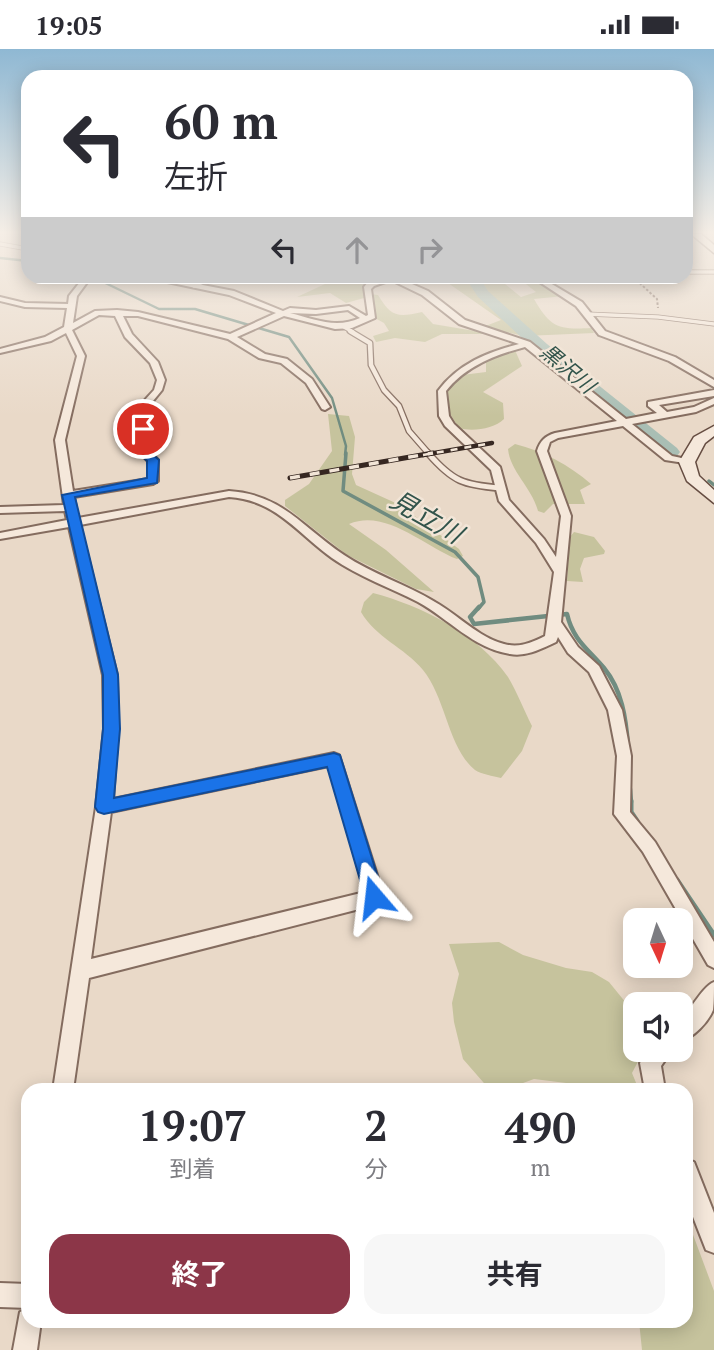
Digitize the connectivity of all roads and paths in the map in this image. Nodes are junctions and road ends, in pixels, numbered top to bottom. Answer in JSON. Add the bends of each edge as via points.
{"nodes":[{"id":1,"x":74,"y":295,"type":"edge"},
{"id":2,"x":234,"y":295,"type":"edge"},
{"id":3,"x":368,"y":295,"type":"edge"},
{"id":4,"x":427,"y":295,"type":"edge"},
{"id":5,"x":568,"y":295,"type":"edge"},
{"id":6,"x":652,"y":295,"type":"edge"},
{"id":7,"x":0,"y":299,"type":"edge"},
{"id":8,"x":72,"y":306,"type":"junction"},
{"id":9,"x":117,"y":312,"type":"junction"},
{"id":10,"x":282,"y":313,"type":"junction"},
{"id":11,"x":586,"y":314,"type":"junction"},
{"id":12,"x":658,"y":317,"type":"junction"},
{"id":13,"x":366,"y":319,"type":"junction"},
{"id":14,"x":714,"y":324,"type":"edge"},
{"id":15,"x":344,"y":327,"type":"junction"},
{"id":16,"x":68,"y":331,"type":"junction"},
{"id":17,"x":231,"y":337,"type":"junction"},
{"id":18,"x":527,"y":344,"type":"junction"},
{"id":19,"x":0,"y":351,"type":"edge"},
{"id":20,"x":714,"y":384,"type":"edge"},
{"id":21,"x":714,"y":393,"type":"edge"},
{"id":22,"x":714,"y":401,"type":"edge"},
{"id":23,"x":324,"y":407,"type":"dead end"},
{"id":24,"x":665,"y":415,"type":"junction"},
{"id":25,"x":625,"y":422,"type":"junction"},
{"id":26,"x":714,"y":430,"type":"edge"},
{"id":27,"x":687,"y":462,"type":"junction"},
{"id":28,"x":500,"y":488,"type":"junction"},
{"id":29,"x":714,"y":498,"type":"edge"},
{"id":30,"x":71,"y":508,"type":"junction"},
{"id":31,"x":0,"y":510,"type":"edge"},
{"id":32,"x":0,"y":536,"type":"edge"},
{"id":33,"x":560,"y":573,"type":"junction"},
{"id":34,"x":555,"y":622,"type":"junction"},
{"id":35,"x":104,"y":807,"type":"junction"},
{"id":36,"x":714,"y":959,"type":"edge"},
{"id":37,"x":80,"y":971,"type":"junction"},
{"id":38,"x":714,"y":991,"type":"edge"},
{"id":39,"x":693,"y":1021,"type":"edge"},
{"id":40,"x":651,"y":1062,"type":"edge"},
{"id":41,"x":64,"y":1083,"type":"edge"},
{"id":42,"x":654,"y":1083,"type":"edge"},
{"id":43,"x":693,"y":1188,"type":"edge"},
{"id":44,"x":714,"y":1242,"type":"edge"},
{"id":45,"x":0,"y":1295,"type":"edge"},
{"id":46,"x":21,"y":1296,"type":"edge"},
{"id":47,"x":28,"y":1328,"type":"edge"},
{"id":48,"x":25,"y":1350,"type":"edge"}],
"edges":[{"from":1,"to":8,"type":"street"},
{"from":2,"to":10,"type":"street"},
{"from":3,"to":13,"type":"street","via":[[373,312]]},
{"from":4,"to":18,"type":"street","via":[[462,322]]},
{"from":5,"to":11,"type":"street"},
{"from":6,"to":12,"type":"path"},
{"from":7,"to":8,"type":"street","via":[[25,306]]},
{"from":8,"to":16,"type":"street"},
{"from":9,"to":16,"type":"street","via":[[98,313]]},
{"from":9,"to":17,"type":"street"},
{"from":9,"to":30,"type":"street","via":[[128,335],[154,362],[161,380],[149,401],[143,429],[142,450],[153,460],[153,481]]},
{"from":10,"to":13,"type":"street","via":[[349,308]]},
{"from":10,"to":15,"type":"street"},
{"from":10,"to":17,"type":"street"},
{"from":11,"to":12,"type":"lane"},
{"from":11,"to":20,"type":"street","via":[[602,333],[672,359]]},
{"from":12,"to":14,"type":"lane"},
{"from":13,"to":15,"type":"street"},
{"from":15,"to":28,"type":"lane","via":[[370,343],[370,365],[384,390],[399,406],[409,432],[440,467],[466,485]]},
{"from":16,"to":19,"type":"street"},
{"from":16,"to":30,"type":"street","via":[[81,356],[60,440]]},
{"from":17,"to":23,"type":"street","via":[[262,356],[285,361],[309,381]]},
{"from":18,"to":25,"type":"street"},
{"from":18,"to":28,"type":"street","via":[[476,363],[448,381],[442,391],[444,416],[496,469]]},
{"from":21,"to":24,"type":"street","via":[[651,404]]},
{"from":22,"to":24,"type":"street"},
{"from":24,"to":25,"type":"street"},
{"from":25,"to":27,"type":"street","via":[[670,458]]},
{"from":25,"to":33,"type":"street","via":[[558,435],[543,445],[566,516]]},
{"from":26,"to":27,"type":"main road","via":[[691,449]]},
{"from":27,"to":29,"type":"main road","via":[[692,478]]},
{"from":28,"to":33,"type":"street","via":[[504,501],[540,541]]},
{"from":30,"to":31,"type":"street"},
{"from":30,"to":32,"type":"street"},
{"from":30,"to":34,"type":"street","via":[[253,495],[273,504],[338,557],[432,605],[495,646],[533,648],[551,639]]},
{"from":30,"to":35,"type":"street","via":[[110,675]]},
{"from":33,"to":34,"type":"street"},
{"from":34,"to":36,"type":"street","via":[[573,650],[594,669],[615,710],[624,756],[622,814],[649,847]]},
{"from":35,"to":37,"type":"street"},
{"from":35,"to":37,"type":"street","via":[[334,759],[374,897]]},
{"from":37,"to":41,"type":"street"},
{"from":38,"to":39,"type":"street"},
{"from":40,"to":42,"type":"street"},
{"from":43,"to":44,"type":"street"},
{"from":45,"to":46,"type":"street"},
{"from":47,"to":48,"type":"street"}]}
